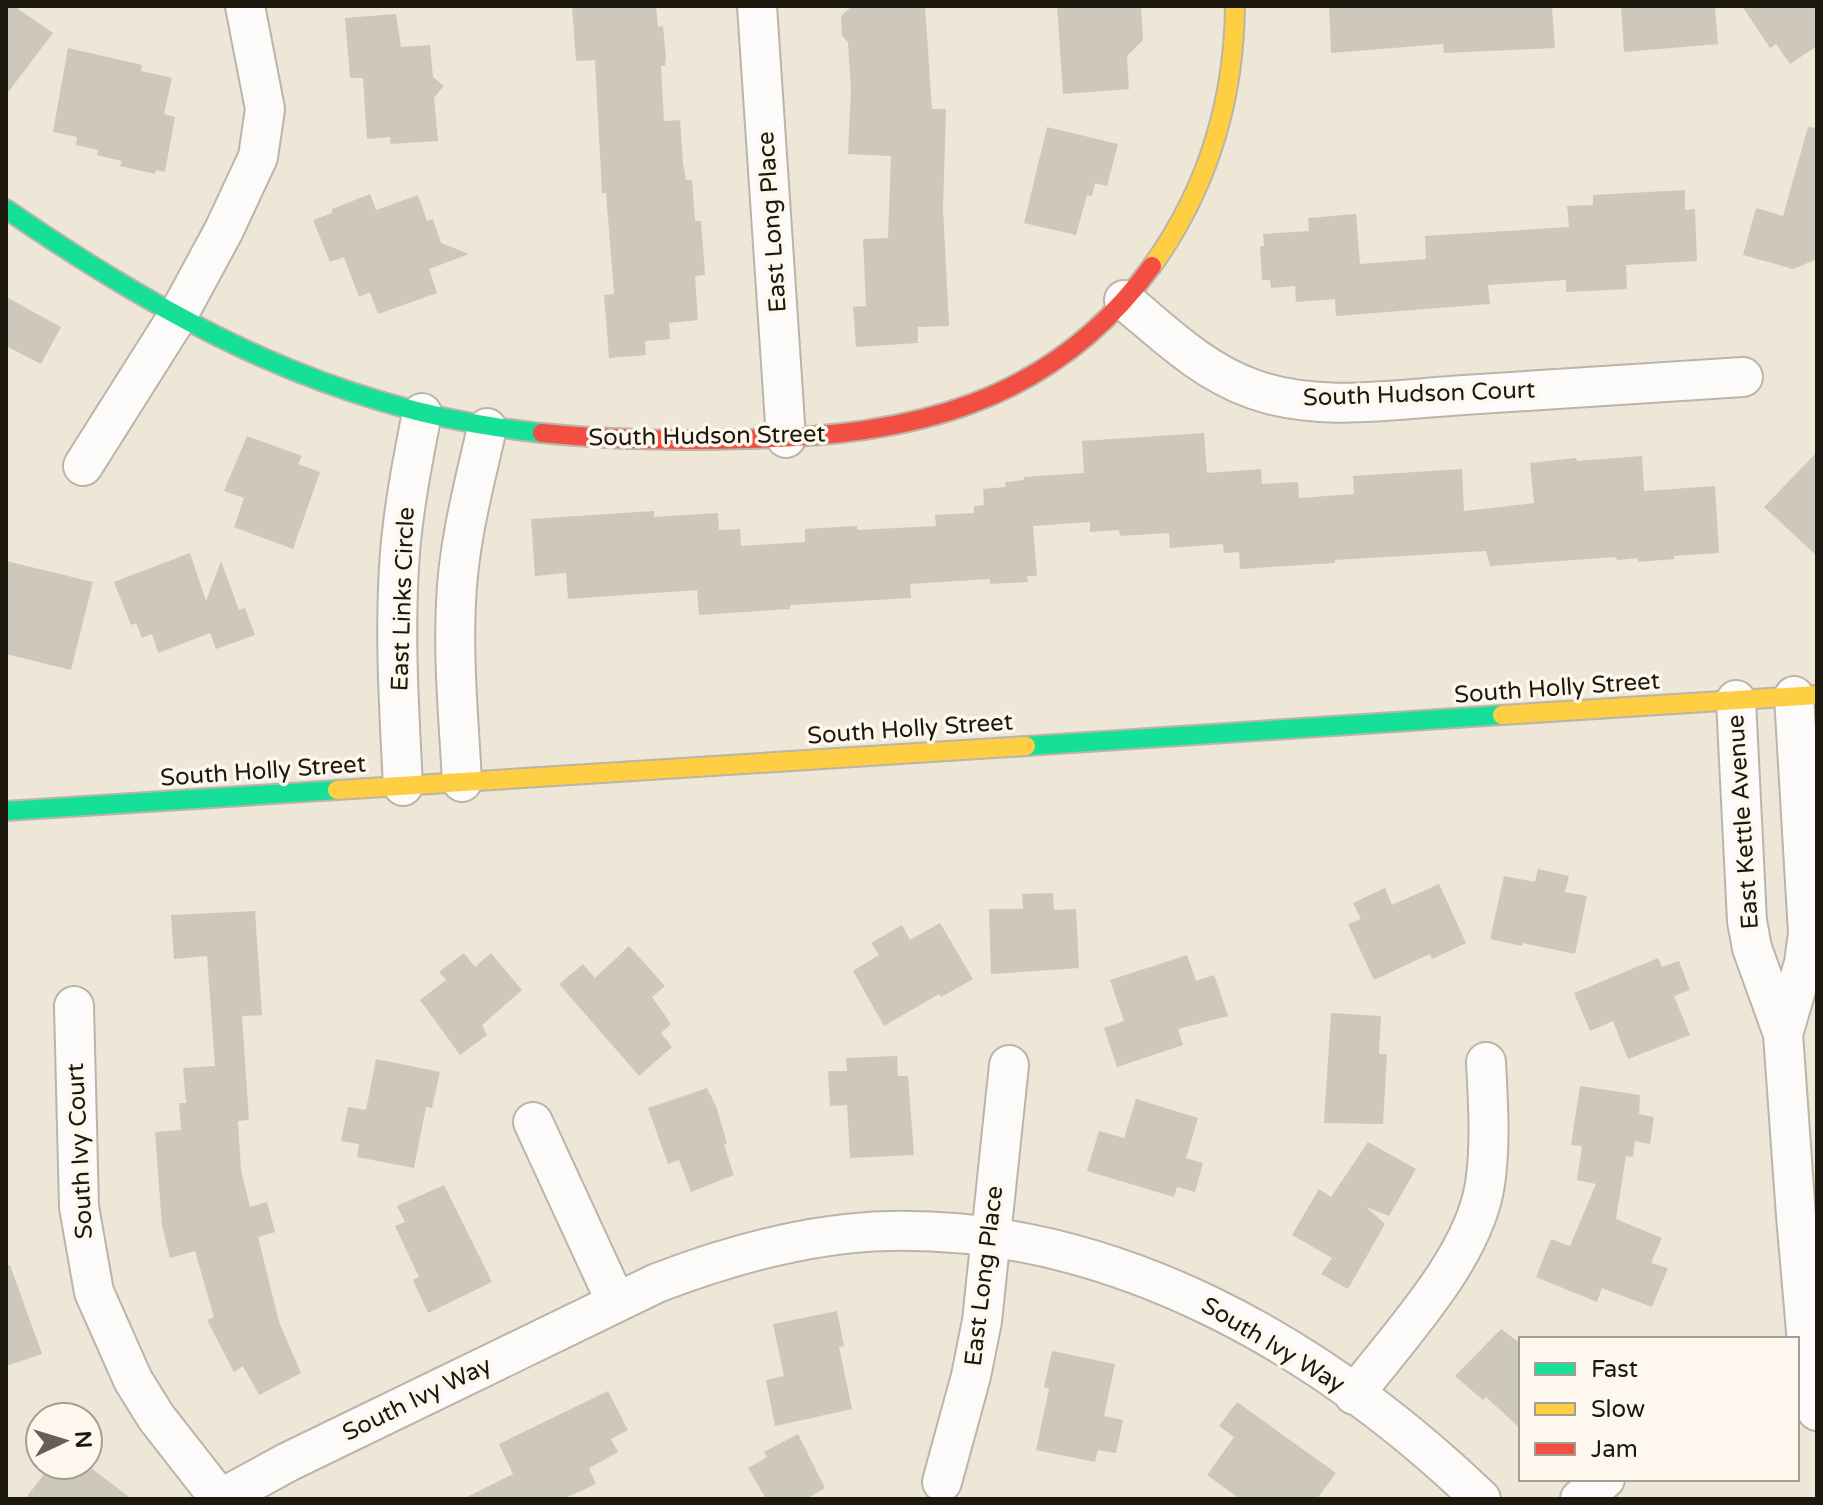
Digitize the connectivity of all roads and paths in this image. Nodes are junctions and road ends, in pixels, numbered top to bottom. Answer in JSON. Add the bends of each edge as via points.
{"nodes":[{"id":1,"x":245,"y":6,"type":"edge"},
{"id":2,"x":757,"y":6,"type":"edge"},
{"id":3,"x":1235,"y":6,"type":"edge"},
{"id":4,"x":6,"y":209,"type":"edge"},
{"id":5,"x":1124,"y":300,"type":"junction"},
{"id":6,"x":177,"y":317,"type":"junction"},
{"id":7,"x":1743,"y":377,"type":"dead end"},
{"id":8,"x":422,"y":413,"type":"junction"},
{"id":9,"x":487,"y":428,"type":"junction"},
{"id":10,"x":786,"y":438,"type":"junction"},
{"id":11,"x":83,"y":466,"type":"dead end"},
{"id":12,"x":1805,"y":696,"type":"edge"},
{"id":13,"x":1736,"y":700,"type":"junction"},
{"id":14,"x":462,"y":782,"type":"junction"},
{"id":15,"x":403,"y":786,"type":"junction"},
{"id":16,"x":6,"y":811,"type":"edge"},
{"id":17,"x":74,"y":1006,"type":"dead end"},
{"id":18,"x":1783,"y":1034,"type":"junction"},
{"id":19,"x":1486,"y":1062,"type":"dead end"},
{"id":20,"x":1009,"y":1065,"type":"dead end"},
{"id":21,"x":533,"y":1122,"type":"dead end"},
{"id":22,"x":990,"y":1238,"type":"junction"},
{"id":23,"x":616,"y":1302,"type":"junction"},
{"id":24,"x":1354,"y":1395,"type":"junction"},
{"id":25,"x":1817,"y":1410,"type":"edge"},
{"id":26,"x":1602,"y":1481,"type":"edge"},
{"id":27,"x":942,"y":1482,"type":"dead end"},
{"id":28,"x":220,"y":1499,"type":"edge"},
{"id":29,"x":1481,"y":1499,"type":"edge"},
{"id":30,"x":1580,"y":1499,"type":"edge"}],
"edges":[{"from":1,"to":6,"type":"street","via":[[265,109],[258,157]]},
{"from":2,"to":10,"type":"street","name":"East Long Place"},
{"from":3,"to":5,"type":"main road","via":[[1231,85],[1220,133],[1181,224]]},
{"from":4,"to":6,"type":"main road","name":"South Hudson Street","via":[[81,262]]},
{"from":5,"to":7,"type":"street","name":"South Hudson Court","via":[[1221,376],[1293,399],[1401,399]]},
{"from":5,"to":10,"type":"main road","name":"South Hudson Street","via":[[1092,333],[1023,381],[983,401],[903,426]]},
{"from":6,"to":8,"type":"main road","name":"South Hudson Street","via":[[296,374]]},
{"from":6,"to":11,"type":"street"},
{"from":8,"to":9,"type":"main road","name":"South Hudson Street"},
{"from":8,"to":15,"type":"street","name":"East Links Circle","via":[[400,552]]},
{"from":9,"to":10,"type":"main road","name":"South Hudson Street","via":[[640,442]]},
{"from":9,"to":14,"type":"street","via":[[464,530],[456,602]]},
{"from":12,"to":13,"type":"main road","name":"South Holly Street"},
{"from":12,"to":18,"type":"street","name":"East Kettle Avenue","via":[[1808,933]]},
{"from":13,"to":14,"type":"main road","name":"South Holly Street"},
{"from":13,"to":18,"type":"street","name":"East Kettle Avenue","via":[[1747,921]]},
{"from":14,"to":15,"type":"main road","name":"South Holly Street"},
{"from":15,"to":16,"type":"main road","name":"South Holly Street"},
{"from":17,"to":28,"type":"street","name":"South Ivy Court","via":[[79,1207],[94,1292],[133,1380]]},
{"from":18,"to":25,"type":"street","name":"East Kettle Avenue"},
{"from":19,"to":24,"type":"street","via":[[1489,1133],[1485,1185],[1474,1222],[1453,1264]]},
{"from":20,"to":22,"type":"street","name":"East Long Place"},
{"from":21,"to":23,"type":"street"},
{"from":22,"to":23,"type":"street","name":"South Ivy Way","via":[[887,1231],[794,1243],[703,1266]]},
{"from":22,"to":24,"type":"street","name":"South Ivy Way","via":[[1095,1259],[1183,1292],[1235,1317]]},
{"from":22,"to":27,"type":"street","name":"East Long Place","via":[[982,1321]]},
{"from":23,"to":28,"type":"street","name":"South Ivy Way"},
{"from":24,"to":29,"type":"street","name":"South Ivy Way","via":[[1415,1439]]},
{"from":26,"to":30,"type":"street"}]}
